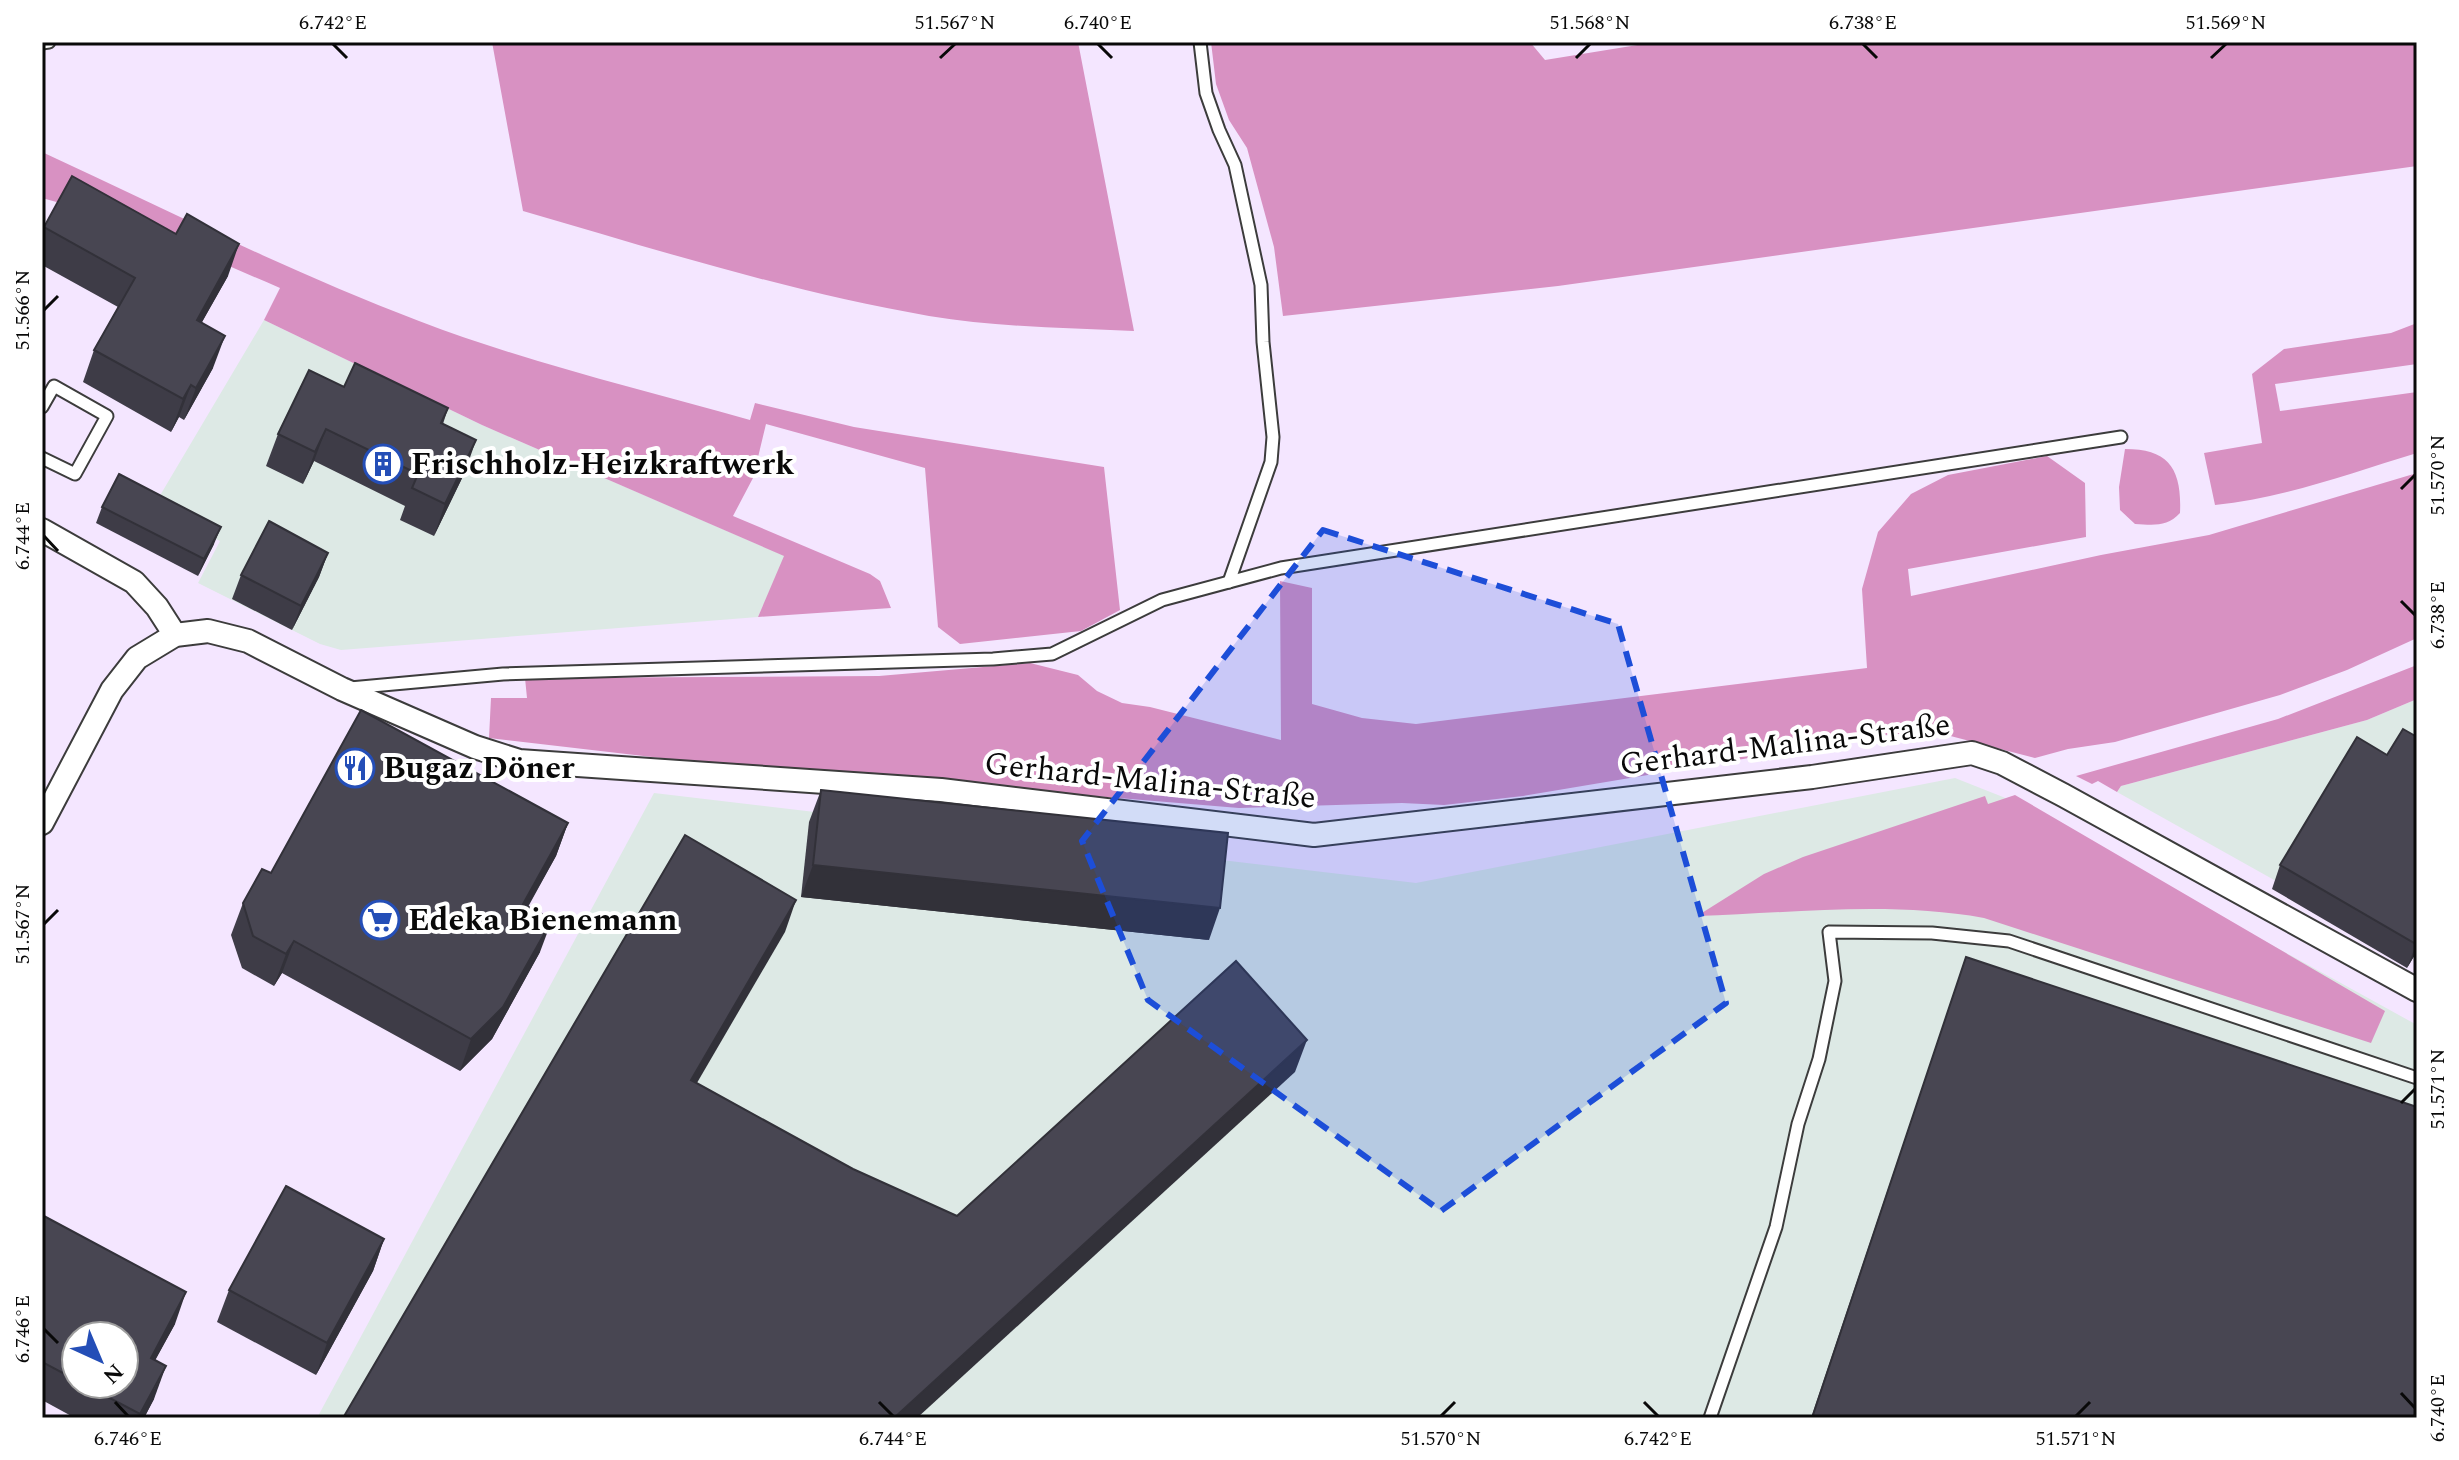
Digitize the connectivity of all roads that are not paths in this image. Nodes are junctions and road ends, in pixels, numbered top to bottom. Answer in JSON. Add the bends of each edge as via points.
{"nodes":[{"id":1,"x":49,"y":42,"type":"edge"},
{"id":2,"x":1200,"y":42,"type":"edge"},
{"id":3,"x":42,"y":43,"type":"edge"},
{"id":4,"x":42,"y":407,"type":"edge"},
{"id":5,"x":2121,"y":437,"type":"dead end"},
{"id":6,"x":42,"y":458,"type":"edge"},
{"id":7,"x":42,"y":530,"type":"edge"},
{"id":8,"x":1229,"y":582,"type":"junction"},
{"id":9,"x":175,"y":635,"type":"junction"},
{"id":10,"x":342,"y":689,"type":"junction"},
{"id":11,"x":42,"y":823,"type":"edge"},
{"id":12,"x":2417,"y":990,"type":"edge"},
{"id":13,"x":2417,"y":1078,"type":"edge"},
{"id":14,"x":1710,"y":1418,"type":"edge"}],
"edges":[{"from":1,"to":3,"type":"lane"},
{"from":2,"to":8,"type":"lane","via":[[1206,93],[1235,165],[1256,256],[1273,437],[1271,462]]},
{"from":4,"to":6,"type":"lane","via":[[54,386],[107,416],[75,474]]},
{"from":5,"to":8,"type":"lane","via":[[1281,568]]},
{"from":7,"to":9,"type":"street","via":[[134,582]]},
{"from":8,"to":10,"type":"lane","via":[[1162,600],[1052,654],[503,674]]},
{"from":9,"to":10,"type":"street","name":"Gerhard-Malina-Straße","via":[[208,631],[248,641]]},
{"from":9,"to":11,"type":"street","name":"Gerhard-Malina-Straße","via":[[137,658],[112,690]]},
{"from":10,"to":12,"type":"street","name":"Gerhard-Malina-Straße","via":[[519,761],[941,790],[1314,835],[1812,777],[1972,753],[2063,795]]},
{"from":13,"to":14,"type":"lane","via":[[2009,941],[1932,933],[1829,932],[1835,981],[1819,1059],[1798,1124],[1776,1227]]}]}
